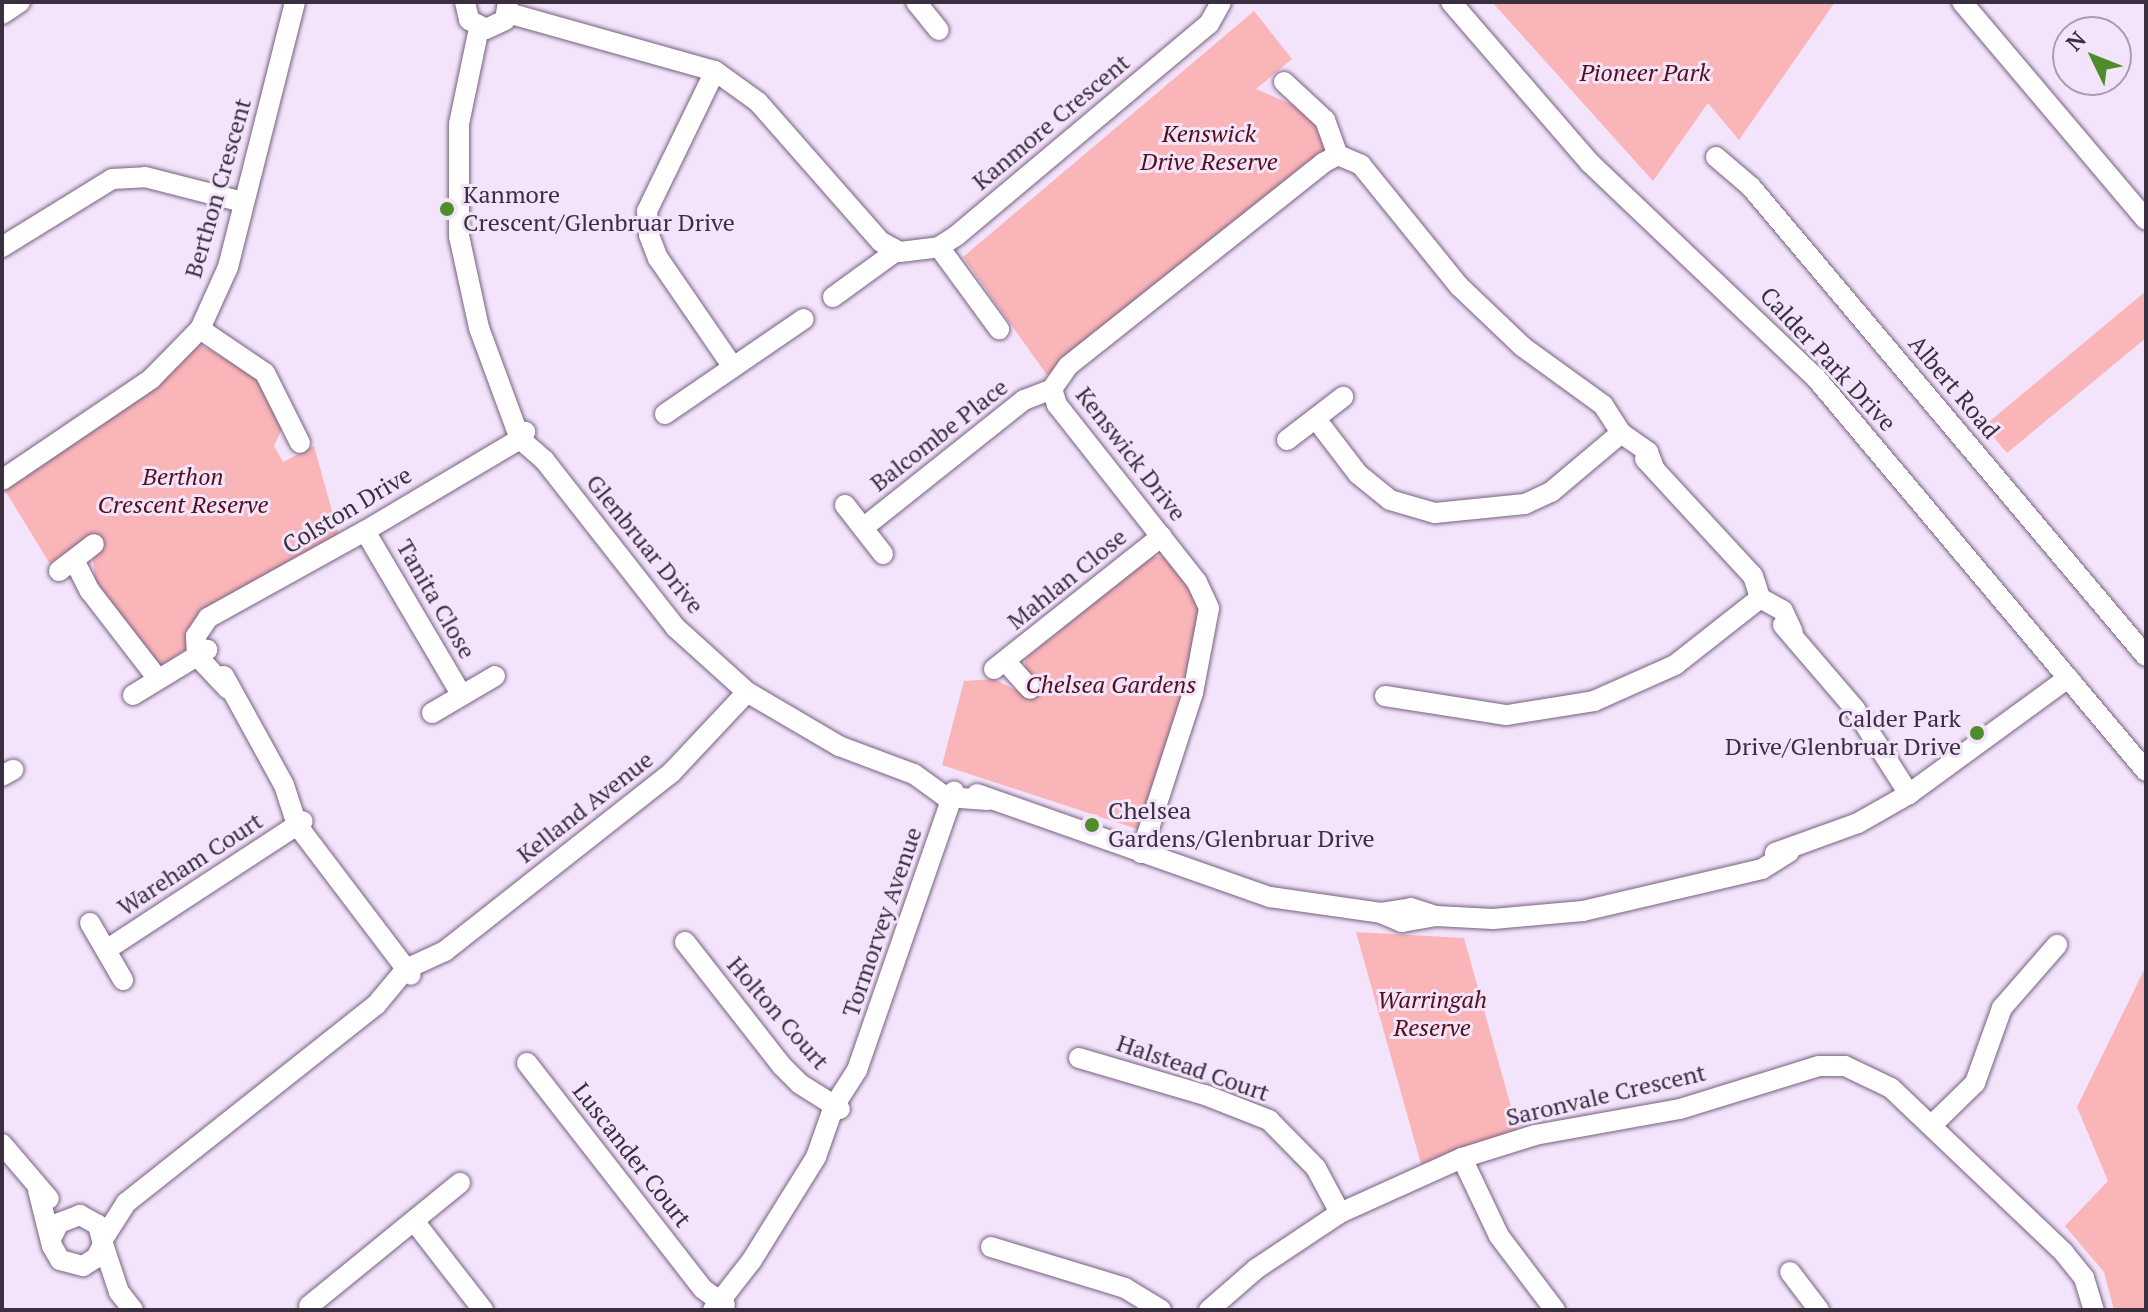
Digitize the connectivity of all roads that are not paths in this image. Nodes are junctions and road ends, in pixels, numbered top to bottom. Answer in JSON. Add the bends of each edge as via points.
{"nodes":[{"id":1,"x":20,"y":2,"type":"edge"},
{"id":2,"x":295,"y":2,"type":"edge"},
{"id":3,"x":465,"y":2,"type":"edge"},
{"id":4,"x":916,"y":2,"type":"edge"},
{"id":5,"x":1221,"y":2,"type":"edge"},
{"id":6,"x":1451,"y":2,"type":"edge"},
{"id":7,"x":1962,"y":2,"type":"edge"},
{"id":8,"x":508,"y":8,"type":"edge"},
{"id":9,"x":2,"y":14,"type":"edge"},
{"id":10,"x":479,"y":28,"type":"junction"},
{"id":11,"x":939,"y":30,"type":"dead end"},
{"id":12,"x":715,"y":71,"type":"junction"},
{"id":13,"x":1284,"y":82,"type":"dead end"},
{"id":14,"x":1338,"y":155,"type":"junction"},
{"id":15,"x":1716,"y":157,"type":"dead end"},
{"id":16,"x":243,"y":202,"type":"junction"},
{"id":17,"x":2146,"y":220,"type":"edge"},
{"id":18,"x":2,"y":247,"type":"edge"},
{"id":19,"x":939,"y":247,"type":"junction"},
{"id":20,"x":895,"y":252,"type":"junction"},
{"id":21,"x":833,"y":297,"type":"dead end"},
{"id":22,"x":804,"y":319,"type":"dead end"},
{"id":23,"x":200,"y":329,"type":"junction"},
{"id":24,"x":999,"y":329,"type":"dead end"},
{"id":25,"x":733,"y":367,"type":"junction"},
{"id":26,"x":1052,"y":389,"type":"junction"},
{"id":27,"x":1343,"y":397,"type":"dead end"},
{"id":28,"x":665,"y":414,"type":"dead end"},
{"id":29,"x":1316,"y":419,"type":"junction"},
{"id":30,"x":521,"y":435,"type":"junction"},
{"id":31,"x":1618,"y":436,"type":"junction"},
{"id":32,"x":1287,"y":440,"type":"dead end"},
{"id":33,"x":299,"y":444,"type":"dead end"},
{"id":34,"x":2,"y":480,"type":"edge"},
{"id":35,"x":845,"y":505,"type":"dead end"},
{"id":36,"x":863,"y":528,"type":"junction"},
{"id":37,"x":365,"y":531,"type":"junction"},
{"id":38,"x":1162,"y":536,"type":"junction"},
{"id":39,"x":94,"y":544,"type":"dead end"},
{"id":40,"x":883,"y":554,"type":"dead end"},
{"id":41,"x":1756,"y":602,"type":"junction"},
{"id":42,"x":202,"y":653,"type":"junction"},
{"id":43,"x":2146,"y":656,"type":"edge"},
{"id":44,"x":495,"y":676,"type":"dead end"},
{"id":45,"x":2068,"y":678,"type":"junction"},
{"id":46,"x":158,"y":679,"type":"junction"},
{"id":47,"x":1030,"y":689,"type":"dead end"},
{"id":48,"x":747,"y":692,"type":"junction"},
{"id":49,"x":461,"y":694,"type":"junction"},
{"id":50,"x":133,"y":695,"type":"dead end"},
{"id":51,"x":1385,"y":696,"type":"dead end"},
{"id":52,"x":432,"y":713,"type":"dead end"},
{"id":53,"x":2146,"y":771,"type":"edge"},
{"id":54,"x":1909,"y":794,"type":"junction"},
{"id":55,"x":953,"y":795,"type":"junction"},
{"id":56,"x":300,"y":823,"type":"junction"},
{"id":57,"x":1141,"y":853,"type":"junction"},
{"id":58,"x":90,"y":923,"type":"dead end"},
{"id":59,"x":685,"y":942,"type":"dead end"},
{"id":60,"x":2057,"y":945,"type":"dead end"},
{"id":61,"x":106,"y":950,"type":"junction"},
{"id":62,"x":408,"y":972,"type":"junction"},
{"id":63,"x":123,"y":980,"type":"dead end"},
{"id":64,"x":1079,"y":1058,"type":"dead end"},
{"id":65,"x":527,"y":1063,"type":"dead end"},
{"id":66,"x":837,"y":1107,"type":"junction"},
{"id":67,"x":1932,"y":1125,"type":"junction"},
{"id":68,"x":2,"y":1144,"type":"edge"},
{"id":69,"x":1462,"y":1158,"type":"junction"},
{"id":70,"x":460,"y":1183,"type":"dead end"},
{"id":71,"x":38,"y":1190,"type":"junction"},
{"id":72,"x":126,"y":1203,"type":"junction"},
{"id":73,"x":1340,"y":1213,"type":"junction"},
{"id":74,"x":77,"y":1215,"type":"junction"},
{"id":75,"x":414,"y":1221,"type":"junction"},
{"id":76,"x":52,"y":1237,"type":"junction"},
{"id":77,"x":103,"y":1242,"type":"junction"},
{"id":78,"x":991,"y":1247,"type":"dead end"},
{"id":79,"x":75,"y":1267,"type":"junction"},
{"id":80,"x":1790,"y":1272,"type":"dead end"},
{"id":81,"x":119,"y":1292,"type":"junction"},
{"id":82,"x":719,"y":1304,"type":"edge"},
{"id":83,"x":309,"y":1306,"type":"dead end"},
{"id":84,"x":133,"y":1310,"type":"edge"},
{"id":85,"x":483,"y":1310,"type":"edge"},
{"id":86,"x":1161,"y":1310,"type":"edge"},
{"id":87,"x":1209,"y":1310,"type":"edge"},
{"id":88,"x":1555,"y":1310,"type":"edge"},
{"id":89,"x":1819,"y":1310,"type":"edge"},
{"id":90,"x":2094,"y":1310,"type":"edge"}],
"edges":[{"from":1,"to":9,"type":"street"},
{"from":2,"to":16,"type":"street","name":"Berthon Crescent"},
{"from":3,"to":10,"type":"street","via":[[466,15]]},
{"from":4,"to":11,"type":"street"},
{"from":5,"to":19,"type":"street","name":"Kanmore Crescent","via":[[1209,24]]},
{"from":6,"to":45,"type":"street","name":"Calder Park Drive","via":[[1589,162],[1816,378]]},
{"from":7,"to":17,"type":"street"},
{"from":8,"to":10,"type":"street","via":[[493,29]]},
{"from":8,"to":12,"type":"street"},
{"from":10,"to":30,"type":"street","name":"Glenbruar Drive","via":[[459,124],[459,236],[472,304],[502,387],[518,409]]},
{"from":12,"to":20,"type":"street","via":[[788,131]]},
{"from":12,"to":25,"type":"street","via":[[647,211],[658,258]]},
{"from":13,"to":14,"type":"street","via":[[1325,120]]},
{"from":14,"to":26,"type":"street","name":"Kenswick Drive","via":[[1068,366]]},
{"from":14,"to":31,"type":"street","via":[[1355,160],[1368,173],[1459,286],[1592,402],[1603,405]]},
{"from":15,"to":43,"type":"street","name":"Albert Road","via":[[1751,187]]},
{"from":16,"to":18,"type":"street","via":[[145,177],[112,179]]},
{"from":16,"to":23,"type":"street","name":"Berthon Crescent","via":[[228,267]]},
{"from":19,"to":20,"type":"street"},
{"from":19,"to":24,"type":"street"},
{"from":20,"to":21,"type":"street"},
{"from":22,"to":25,"type":"street"},
{"from":23,"to":33,"type":"street","via":[[265,373]]},
{"from":23,"to":34,"type":"street","name":"Berthon Crescent","via":[[151,379]]},
{"from":25,"to":28,"type":"street"},
{"from":26,"to":36,"type":"street","name":"Balcombe Place","via":[[1024,400]]},
{"from":26,"to":38,"type":"street","name":"Kenswick Drive","via":[[1057,405]]},
{"from":27,"to":29,"type":"street"},
{"from":29,"to":31,"type":"street","via":[[1358,474],[1390,500],[1435,513],[1525,504],[1551,492]]},
{"from":29,"to":32,"type":"street"},
{"from":30,"to":37,"type":"street","name":"Colston Drive"},
{"from":30,"to":48,"type":"street","name":"Glenbruar Drive","via":[[544,450],[545,461],[675,627]]},
{"from":31,"to":41,"type":"street","via":[[1648,452],[1654,468],[1753,576]]},
{"from":35,"to":36,"type":"street","name":"Balcombe Place"},
{"from":36,"to":40,"type":"street","name":"Balcombe Place"},
{"from":37,"to":42,"type":"street","name":"Colston Drive","via":[[232,609],[212,626]]},
{"from":37,"to":49,"type":"street","name":"Tanita Close"},
{"from":38,"to":47,"type":"street","name":"Mahlan Close","via":[[1000,666]]},
{"from":38,"to":57,"type":"street","name":"Kenswick Drive","via":[[1197,582],[1209,608],[1193,693]]},
{"from":39,"to":46,"type":"street","via":[[66,566]]},
{"from":41,"to":51,"type":"street","via":[[1675,665],[1594,701],[1507,715]]},
{"from":41,"to":54,"type":"street","via":[[1783,611]]},
{"from":42,"to":46,"type":"street"},
{"from":42,"to":56,"type":"street","via":[[293,793]]},
{"from":44,"to":49,"type":"street","name":"Tanita Close"},
{"from":45,"to":53,"type":"street","name":"Calder Park Drive"},
{"from":45,"to":54,"type":"street"},
{"from":46,"to":50,"type":"street"},
{"from":48,"to":55,"type":"street","name":"Glenbruar Drive","via":[[839,746]]},
{"from":48,"to":62,"type":"street","name":"Kelland Avenue","via":[[671,773],[445,951],[430,970]]},
{"from":49,"to":52,"type":"street","name":"Tanita Close"},
{"from":54,"to":57,"type":"street","via":[[1762,869],[1583,911],[1493,919],[1436,916],[1415,924],[1381,913],[1270,897]]},
{"from":55,"to":57,"type":"street","via":[[988,800]]},
{"from":55,"to":66,"type":"street","name":"Tormorvey Avenue","via":[[857,1070],[855,1092]]},
{"from":56,"to":61,"type":"street","name":"Wareham Court"},
{"from":56,"to":62,"type":"street","via":[[322,844],[325,858]]},
{"from":58,"to":61,"type":"street","name":"Wareham Court"},
{"from":59,"to":66,"type":"street","name":"Holton Court","via":[[782,1066]]},
{"from":60,"to":67,"type":"street","via":[[2002,1008],[1975,1083]]},
{"from":61,"to":63,"type":"street","name":"Wareham Court"},
{"from":62,"to":72,"type":"street","name":"Kelland Avenue","via":[[401,991],[376,1005]]},
{"from":64,"to":73,"type":"street","name":"Halstead Court","via":[[1269,1120],[1316,1168]]},
{"from":65,"to":82,"type":"street","name":"Luscander Court"},
{"from":66,"to":82,"type":"street","name":"Tormorvey Avenue","via":[[837,1134],[816,1157],[752,1260],[748,1279]]},
{"from":67,"to":69,"type":"street","name":"Saronvale Crescent","via":[[1872,1077],[1845,1066],[1819,1066],[1680,1109],[1535,1135]]},
{"from":67,"to":90,"type":"street","name":"Saronvale Crescent","via":[[2064,1253],[2084,1278]]},
{"from":68,"to":71,"type":"street"},
{"from":69,"to":73,"type":"street","name":"Saronvale Crescent"},
{"from":69,"to":88,"type":"street","via":[[1499,1236]]},
{"from":70,"to":75,"type":"street"},
{"from":71,"to":74,"type":"street"},
{"from":71,"to":76,"type":"street"},
{"from":72,"to":74,"type":"street","name":"Kelland Avenue"},
{"from":72,"to":77,"type":"street","name":"Kelland Avenue"},
{"from":73,"to":87,"type":"street","name":"Saronvale Crescent","via":[[1256,1269]]},
{"from":74,"to":76,"type":"street","via":[[59,1223]]},
{"from":74,"to":77,"type":"street","via":[[98,1225]]},
{"from":75,"to":83,"type":"street"},
{"from":75,"to":85,"type":"street"},
{"from":76,"to":79,"type":"street","via":[[60,1260]]},
{"from":77,"to":79,"type":"street","via":[[90,1263]]},
{"from":77,"to":81,"type":"street"},
{"from":78,"to":86,"type":"street","via":[[1125,1288]]},
{"from":79,"to":81,"type":"street"},
{"from":80,"to":89,"type":"street"},
{"from":81,"to":84,"type":"street"}]}
